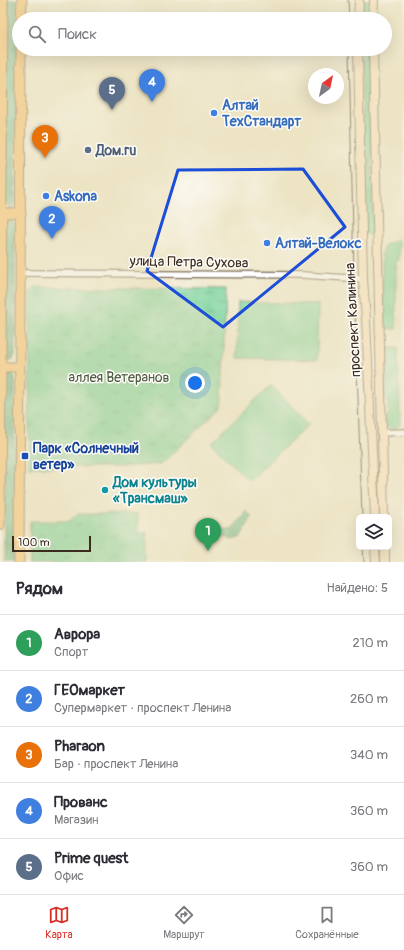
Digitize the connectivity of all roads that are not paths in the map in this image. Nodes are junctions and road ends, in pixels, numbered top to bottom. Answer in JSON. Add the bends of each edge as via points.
{"nodes":[{"id":1,"x":2,"y":0,"type":"edge"},
{"id":2,"x":22,"y":0,"type":"edge"},
{"id":3,"x":359,"y":0,"type":"edge"},
{"id":4,"x":374,"y":0,"type":"edge"},
{"id":5,"x":21,"y":12,"type":"edge"},
{"id":6,"x":358,"y":12,"type":"edge"},
{"id":7,"x":373,"y":12,"type":"edge"},
{"id":8,"x":21,"y":56,"type":"edge"},
{"id":9,"x":358,"y":56,"type":"edge"},
{"id":10,"x":373,"y":56,"type":"edge"},
{"id":11,"x":2,"y":213,"type":"junction"},
{"id":12,"x":20,"y":213,"type":"junction"},
{"id":13,"x":20,"y":273,"type":"junction"},
{"id":14,"x":360,"y":278,"type":"junction"},
{"id":15,"x":378,"y":279,"type":"junction"},
{"id":16,"x":1,"y":367,"type":"edge"},
{"id":17,"x":20,"y":367,"type":"junction"},
{"id":18,"x":404,"y":432,"type":"edge"},
{"id":19,"x":371,"y":433,"type":"junction"},
{"id":20,"x":381,"y":433,"type":"junction"},
{"id":21,"x":0,"y":489,"type":"edge"},
{"id":22,"x":375,"y":514,"type":"edge"},
{"id":23,"x":384,"y":514,"type":"edge"},
{"id":24,"x":0,"y":525,"type":"edge"},
{"id":25,"x":375,"y":550,"type":"edge"},
{"id":26,"x":385,"y":550,"type":"edge"},
{"id":27,"x":19,"y":562,"type":"edge"},
{"id":28,"x":376,"y":562,"type":"edge"},
{"id":29,"x":385,"y":562,"type":"edge"}],
"edges":[{"from":1,"to":11,"type":"main road"},
{"from":2,"to":5,"type":"main road"},
{"from":3,"to":6,"type":"main road"},
{"from":4,"to":7,"type":"main road"},
{"from":8,"to":12,"type":"main road"},
{"from":9,"to":14,"type":"main road","name":"проспект Калинина"},
{"from":10,"to":15,"type":"main road","name":"проспект Калинина"},
{"from":11,"to":12,"type":"main road"},
{"from":11,"to":16,"type":"main road"},
{"from":12,"to":13,"type":"main road"},
{"from":13,"to":14,"type":"street","name":"улица Петра Сухова","via":[[303,275]]},
{"from":13,"to":17,"type":"main road"},
{"from":14,"to":15,"type":"main road"},
{"from":14,"to":19,"type":"main road","name":"проспект Калинина","via":[[366,319]]},
{"from":15,"to":20,"type":"main road","name":"проспект Калинина"},
{"from":16,"to":17,"type":"main road"},
{"from":16,"to":21,"type":"main road"},
{"from":17,"to":27,"type":"main road"},
{"from":18,"to":20,"type":"street"},
{"from":19,"to":20,"type":"main road"},
{"from":19,"to":22,"type":"main road","name":"проспект Калинина"},
{"from":20,"to":23,"type":"main road","name":"проспект Калинина"},
{"from":21,"to":24,"type":"main road"},
{"from":25,"to":28,"type":"main road"},
{"from":26,"to":29,"type":"main road"}]}
